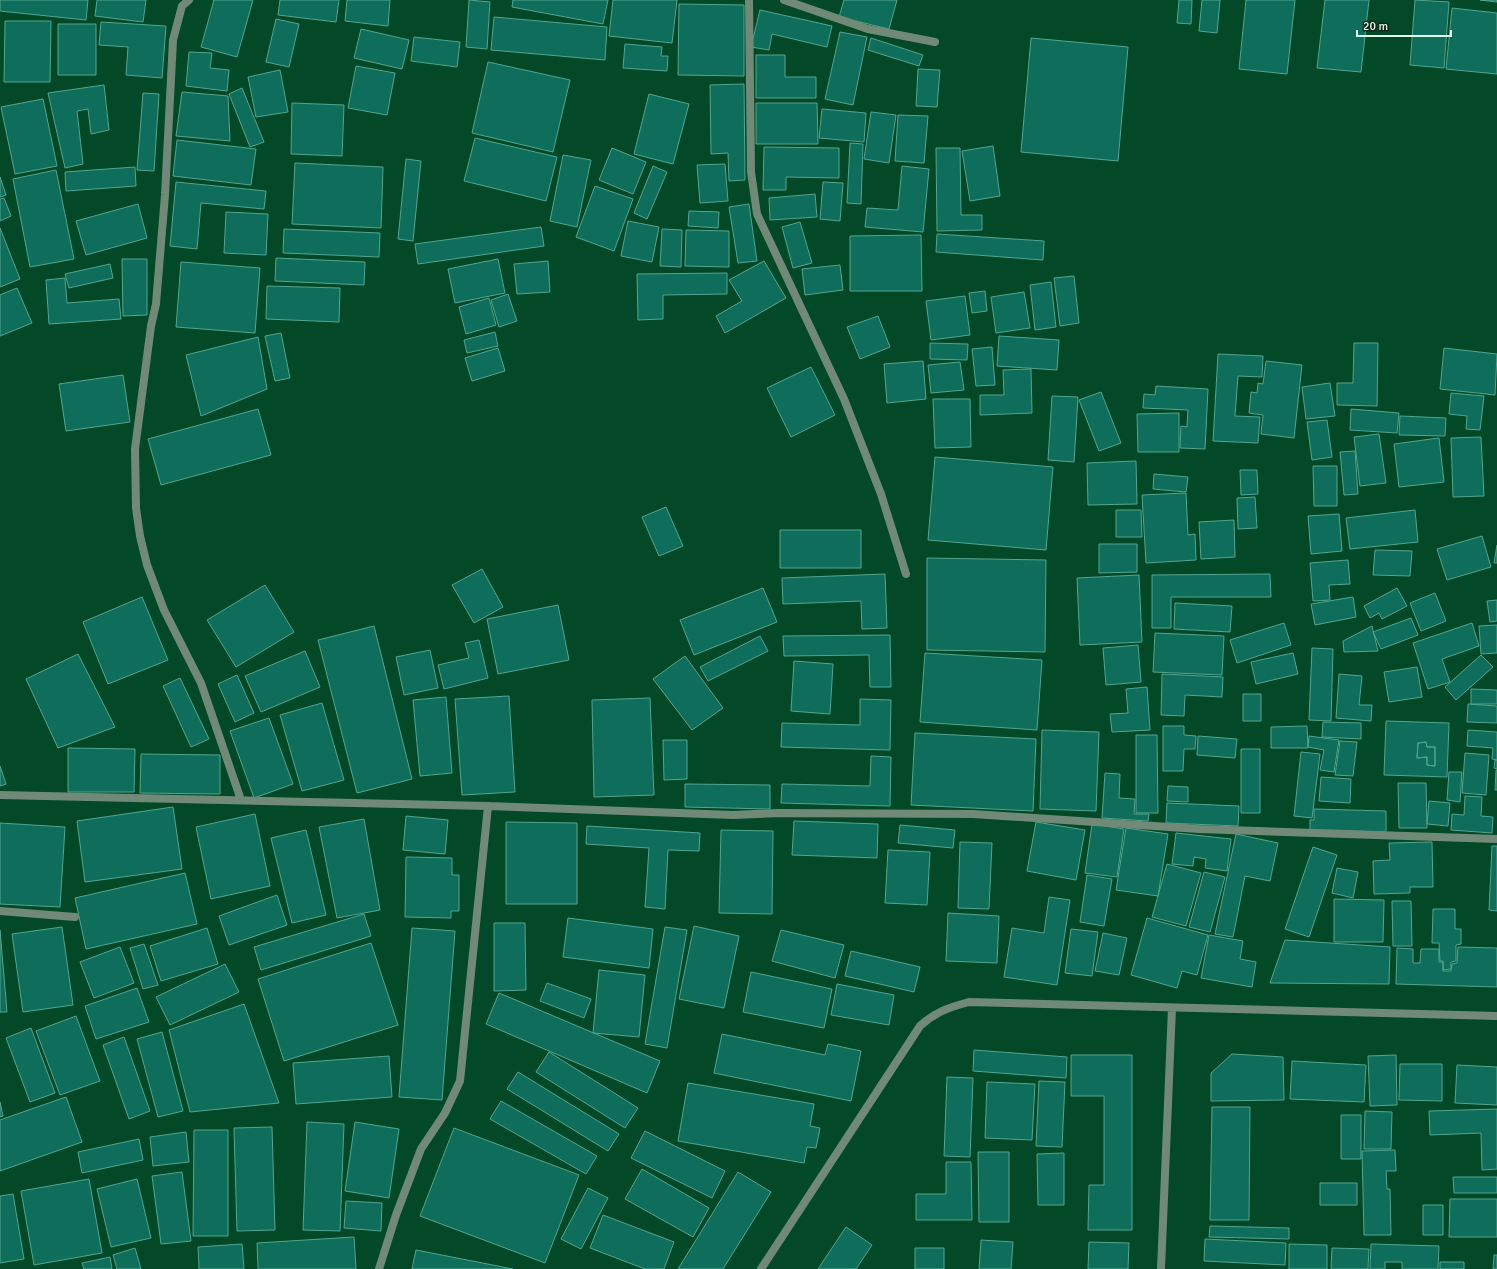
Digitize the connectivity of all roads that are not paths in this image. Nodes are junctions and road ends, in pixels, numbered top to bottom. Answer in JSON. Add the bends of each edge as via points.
{"nodes":[{"id":1,"x":188,"y":0,"type":"edge"},
{"id":2,"x":749,"y":0,"type":"edge"},
{"id":3,"x":784,"y":0,"type":"edge"},
{"id":4,"x":935,"y":42,"type":"dead end"},
{"id":5,"x":906,"y":574,"type":"dead end"},
{"id":6,"x":0,"y":795,"type":"edge"},
{"id":7,"x":242,"y":800,"type":"junction"},
{"id":8,"x":488,"y":806,"type":"junction"},
{"id":9,"x":1497,"y":839,"type":"edge"},
{"id":10,"x":0,"y":911,"type":"edge"},
{"id":11,"x":75,"y":917,"type":"dead end"},
{"id":12,"x":1172,"y":1008,"type":"junction"},
{"id":13,"x":1497,"y":1016,"type":"edge"},
{"id":14,"x":379,"y":1269,"type":"edge"},
{"id":15,"x":761,"y":1269,"type":"edge"},
{"id":16,"x":1161,"y":1269,"type":"edge"}],
"edges":[{"from":1,"to":7,"type":"street","via":[[182,6],[173,40],[156,304],[150,326],[135,449],[136,508],[147,565],[164,610],[201,684]]},
{"from":2,"to":5,"type":"street","via":[[751,172],[757,214],[844,399],[881,494]]},
{"from":3,"to":4,"type":"street","via":[[868,29]]},
{"from":6,"to":7,"type":"street"},
{"from":7,"to":8,"type":"street"},
{"from":8,"to":9,"type":"street","via":[[733,814],[973,814],[1199,828]]},
{"from":8,"to":14,"type":"street","via":[[460,1081],[445,1113],[421,1150]]},
{"from":10,"to":11,"type":"street"},
{"from":12,"to":13,"type":"street"},
{"from":12,"to":15,"type":"street","via":[[969,1002],[943,1009],[931,1016],[920,1026]]},
{"from":12,"to":16,"type":"street"}]}
